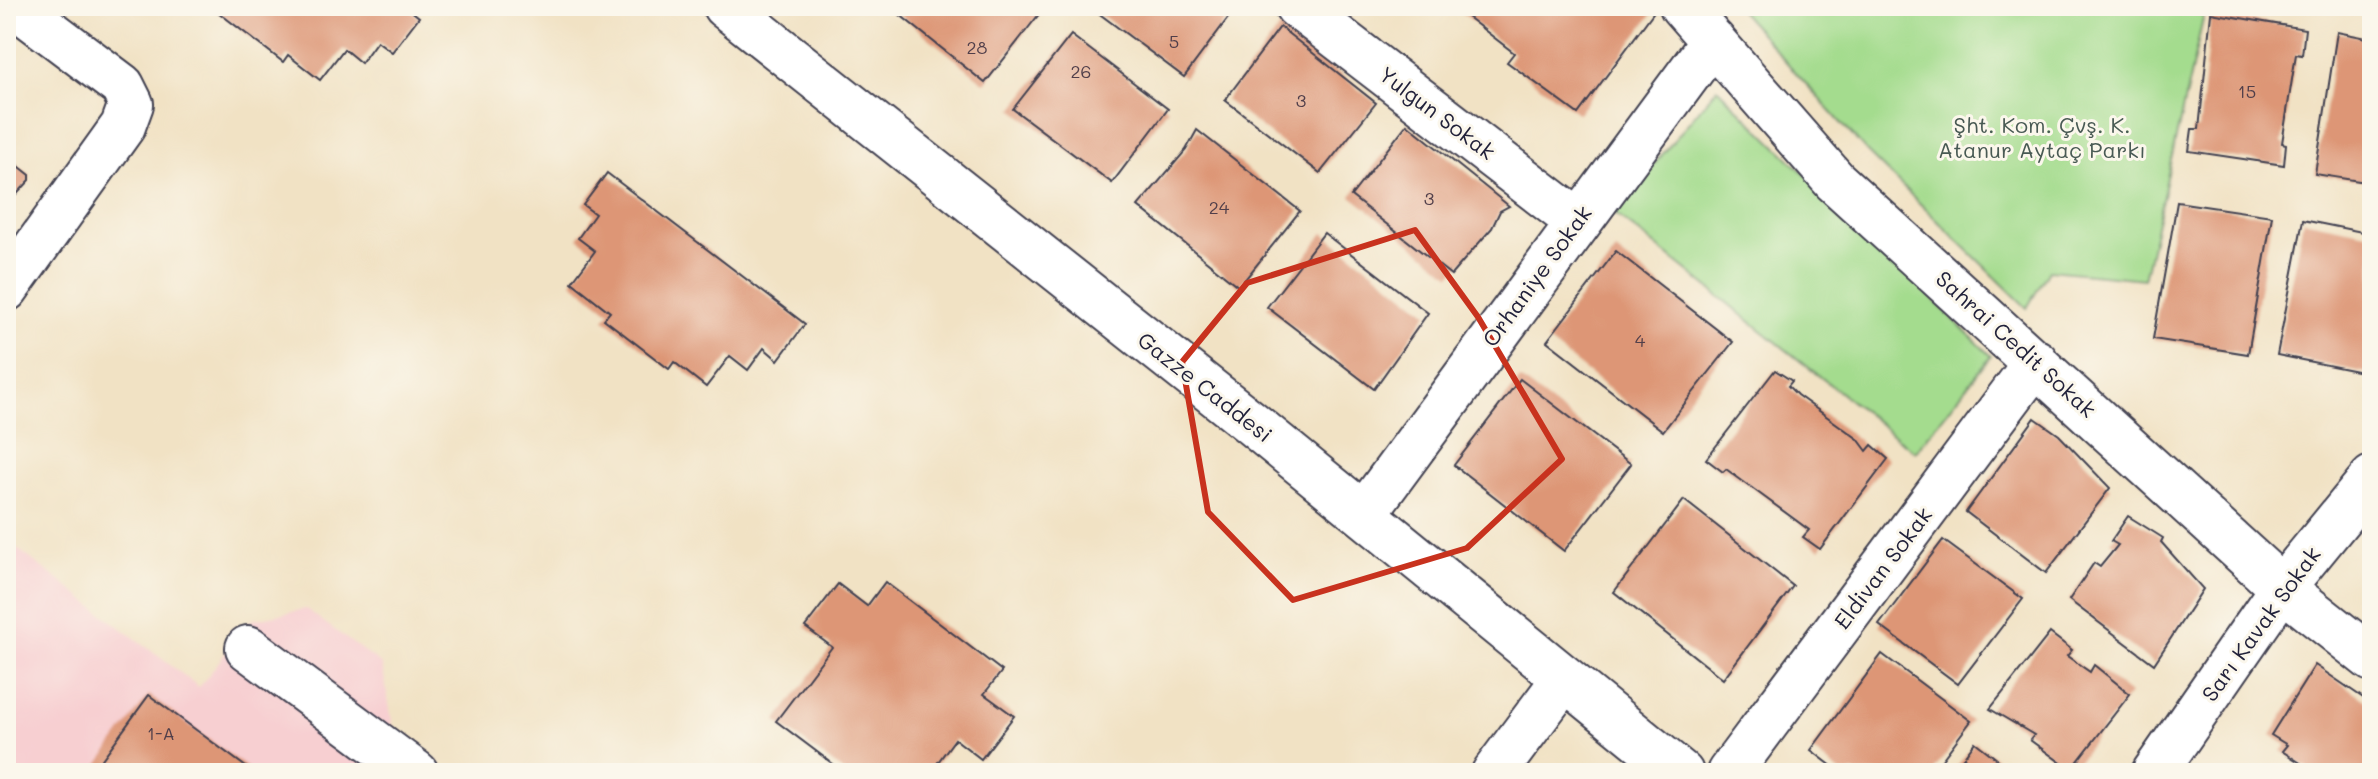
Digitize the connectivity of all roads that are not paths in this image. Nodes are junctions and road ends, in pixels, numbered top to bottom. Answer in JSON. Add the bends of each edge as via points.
{"nodes":[{"id":1,"x":16,"y":6,"type":"edge"},
{"id":2,"x":725,"y":6,"type":"edge"},
{"id":3,"x":1297,"y":6,"type":"edge"},
{"id":4,"x":1682,"y":6,"type":"edge"},
{"id":5,"x":1713,"y":41,"type":"junction"},
{"id":6,"x":1577,"y":221,"type":"junction"},
{"id":7,"x":6,"y":289,"type":"edge"},
{"id":8,"x":2036,"y":362,"type":"junction"},
{"id":9,"x":2372,"y":478,"type":"edge"},
{"id":10,"x":1364,"y":514,"type":"junction"},
{"id":11,"x":2282,"y":588,"type":"junction"},
{"id":12,"x":248,"y":648,"type":"dead end"},
{"id":13,"x":2372,"y":659,"type":"edge"},
{"id":14,"x":1564,"y":679,"type":"junction"},
{"id":15,"x":416,"y":773,"type":"edge"},
{"id":16,"x":1494,"y":773,"type":"edge"},
{"id":17,"x":1681,"y":773,"type":"edge"},
{"id":18,"x":1729,"y":773,"type":"edge"},
{"id":19,"x":2154,"y":773,"type":"edge"}],
"edges":[{"from":1,"to":7,"type":"street","via":[[122,86],[131,104],[123,126]]},
{"from":2,"to":10,"type":"street","name":"Gazze Caddesi"},
{"from":3,"to":6,"type":"street","name":"Yulgun Sokak"},
{"from":4,"to":5,"type":"street","name":"Sahrai Cedit Sokak"},
{"from":5,"to":6,"type":"street","name":"Orhaniye Sokak"},
{"from":5,"to":8,"type":"street","name":"Sahrai Cedit Sokak","via":[[1835,181]]},
{"from":6,"to":10,"type":"street","name":"Orhaniye Sokak"},
{"from":8,"to":11,"type":"street","name":"Sahrai Cedit Sokak"},
{"from":8,"to":18,"type":"street","name":"Eldivan Sokak"},
{"from":9,"to":11,"type":"street","name":"Sarı Kavak Sokak"},
{"from":10,"to":14,"type":"street","name":"Gazze Caddesi"},
{"from":11,"to":13,"type":"street","name":"Sahrai Cedit Sokak"},
{"from":11,"to":19,"type":"street","name":"Sarı Kavak Sokak"},
{"from":12,"to":15,"type":"street"},
{"from":14,"to":16,"type":"street"},
{"from":14,"to":17,"type":"street","name":"Gazze Caddesi"}]}
